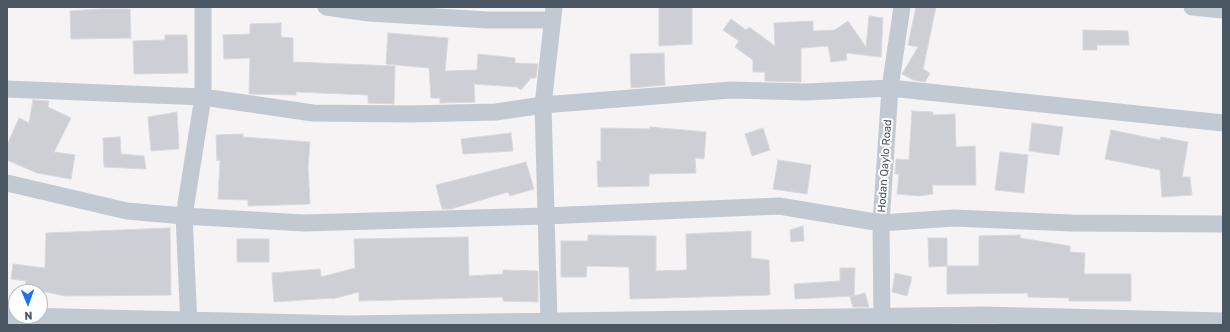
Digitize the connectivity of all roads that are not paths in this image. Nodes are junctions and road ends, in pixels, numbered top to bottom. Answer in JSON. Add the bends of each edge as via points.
{"nodes":[{"id":1,"x":203,"y":7,"type":"edge"},
{"id":2,"x":326,"y":7,"type":"edge"},
{"id":3,"x":902,"y":7,"type":"edge"},
{"id":4,"x":1192,"y":7,"type":"edge"},
{"id":5,"x":1223,"y":10,"type":"edge"},
{"id":6,"x":553,"y":13,"type":"edge"},
{"id":7,"x":890,"y":88,"type":"junction"},
{"id":8,"x":7,"y":89,"type":"edge"},
{"id":9,"x":203,"y":97,"type":"junction"},
{"id":10,"x":543,"y":105,"type":"junction"},
{"id":11,"x":1223,"y":123,"type":"edge"},
{"id":12,"x":7,"y":183,"type":"edge"},
{"id":13,"x":184,"y":216,"type":"junction"},
{"id":14,"x":545,"y":216,"type":"junction"},
{"id":15,"x":881,"y":223,"type":"junction"},
{"id":16,"x":1223,"y":224,"type":"edge"},
{"id":17,"x":48,"y":317,"type":"edge"},
{"id":18,"x":882,"y":321,"type":"edge"},
{"id":19,"x":1223,"y":321,"type":"edge"},
{"id":20,"x":542,"y":322,"type":"edge"},
{"id":21,"x":189,"y":323,"type":"edge"}],
"edges":[{"from":1,"to":9,"type":"street"},
{"from":2,"to":6,"type":"street","via":[[369,13],[480,20]]},
{"from":3,"to":7,"type":"street","name":"Hodan Qaylo Road"},
{"from":4,"to":5,"type":"street"},
{"from":6,"to":10,"type":"street"},
{"from":7,"to":10,"type":"street","via":[[806,92],[731,90]]},
{"from":7,"to":11,"type":"street"},
{"from":7,"to":15,"type":"street","name":"Hodan Qaylo Road"},
{"from":8,"to":9,"type":"street"},
{"from":9,"to":10,"type":"street","via":[[313,113],[496,112]]},
{"from":9,"to":13,"type":"street"},
{"from":10,"to":14,"type":"street"},
{"from":12,"to":13,"type":"street","via":[[127,211]]},
{"from":13,"to":14,"type":"street","via":[[304,223]]},
{"from":13,"to":21,"type":"street"},
{"from":14,"to":15,"type":"street","via":[[780,206]]},
{"from":14,"to":20,"type":"street"},
{"from":15,"to":16,"type":"street","via":[[954,218],[1071,223]]},
{"from":15,"to":18,"type":"street","name":"Hodan Qaylo Road"},
{"from":17,"to":21,"type":"street"},
{"from":18,"to":19,"type":"street","via":[[983,315]]},
{"from":18,"to":20,"type":"street"},
{"from":20,"to":21,"type":"street"}]}
